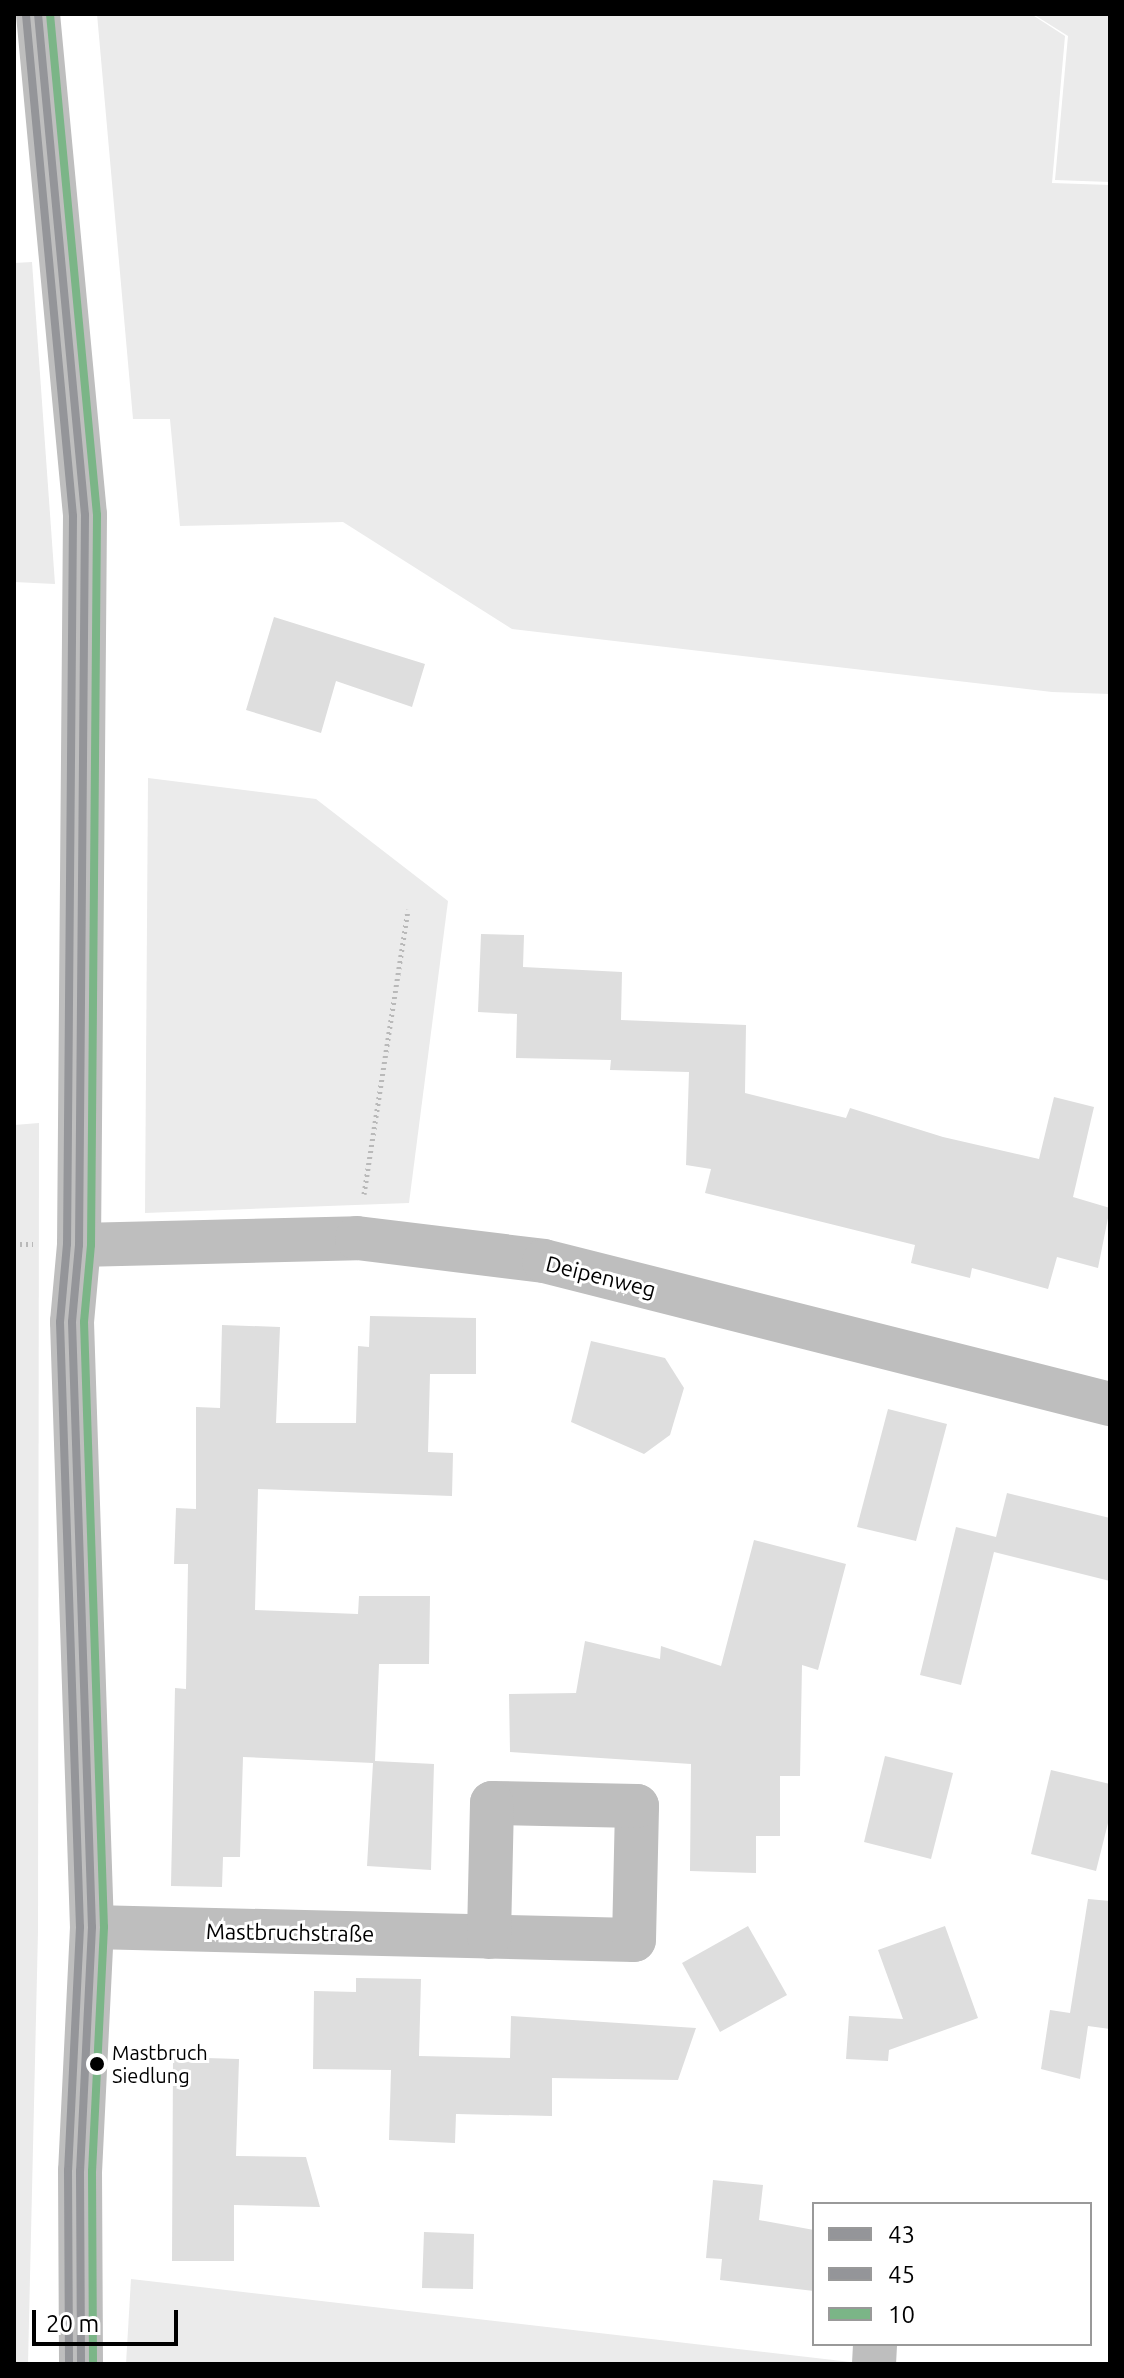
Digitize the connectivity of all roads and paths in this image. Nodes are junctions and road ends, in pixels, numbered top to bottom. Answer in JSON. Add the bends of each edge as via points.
{"nodes":[{"id":1,"x":38,"y":14,"type":"edge"},
{"id":2,"x":408,"y":909,"type":"dead end"},
{"id":3,"x":357,"y":1238,"type":"junction"},
{"id":4,"x":79,"y":1245,"type":"junction"},
{"id":5,"x":1110,"y":1404,"type":"edge"},
{"id":6,"x":92,"y":1927,"type":"junction"},
{"id":7,"x":489,"y":1937,"type":"junction"},
{"id":8,"x":81,"y":2364,"type":"edge"}],
"edges":[{"from":1,"to":4,"type":"street","via":[[85,515]]},
{"from":2,"to":3,"type":"path"},
{"from":3,"to":4,"type":"street","name":"Deipenweg"},
{"from":3,"to":5,"type":"street","name":"Deipenweg","via":[[544,1261]]},
{"from":4,"to":6,"type":"street","via":[[72,1322]]},
{"from":6,"to":7,"type":"street","name":"Mastbruchstraße"},
{"from":6,"to":8,"type":"street","via":[[80,2171]]},
{"from":7,"to":7,"type":"street","name":"Mastbruchstraße","via":[[492,1803],[637,1806],[634,1940]]}]}
